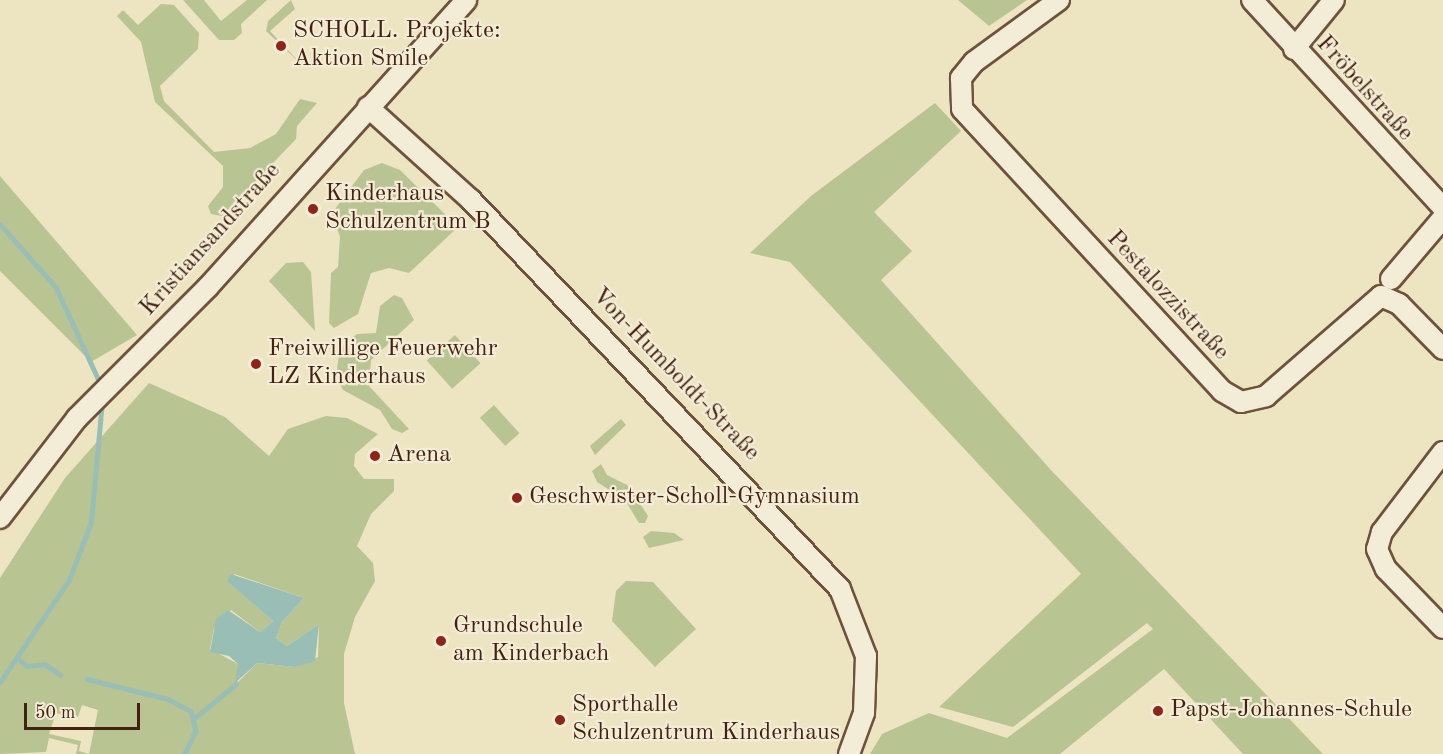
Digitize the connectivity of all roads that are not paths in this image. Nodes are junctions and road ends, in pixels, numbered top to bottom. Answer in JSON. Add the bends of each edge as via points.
{"nodes":[{"id":1,"x":466,"y":0,"type":"edge"},
{"id":2,"x":1059,"y":0,"type":"edge"},
{"id":3,"x":1252,"y":0,"type":"edge"},
{"id":4,"x":1334,"y":0,"type":"edge"},
{"id":5,"x":1294,"y":50,"type":"junction"},
{"id":6,"x":368,"y":107,"type":"junction"},
{"id":7,"x":1443,"y":208,"type":"edge"},
{"id":8,"x":1443,"y":218,"type":"edge"},
{"id":9,"x":1391,"y":279,"type":"dead end"},
{"id":10,"x":1443,"y":349,"type":"edge"},
{"id":11,"x":1443,"y":452,"type":"edge"},
{"id":12,"x":0,"y":518,"type":"edge"},
{"id":13,"x":1443,"y":628,"type":"edge"},
{"id":14,"x":849,"y":754,"type":"edge"}],
"edges":[{"from":1,"to":6,"type":"street","name":"Kristiansandstraße"},
{"from":2,"to":10,"type":"street","name":"Pestalozzistraße","via":[[974,62],[961,78],[960,103],[973,127],[1234,400],[1253,402],[1266,396],[1381,296],[1399,304]]},
{"from":3,"to":5,"type":"street","name":"Fröbelstraße"},
{"from":4,"to":5,"type":"street"},
{"from":5,"to":7,"type":"street","name":"Fröbelstraße"},
{"from":6,"to":12,"type":"street","name":"Kristiansandstraße","via":[[208,287],[90,405]]},
{"from":6,"to":14,"type":"street","name":"Von-Humboldt-Straße","via":[[471,200],[840,589],[866,656],[864,713]]},
{"from":8,"to":9,"type":"street"},
{"from":11,"to":13,"type":"street","via":[[1382,532],[1377,549],[1386,569]]}]}
